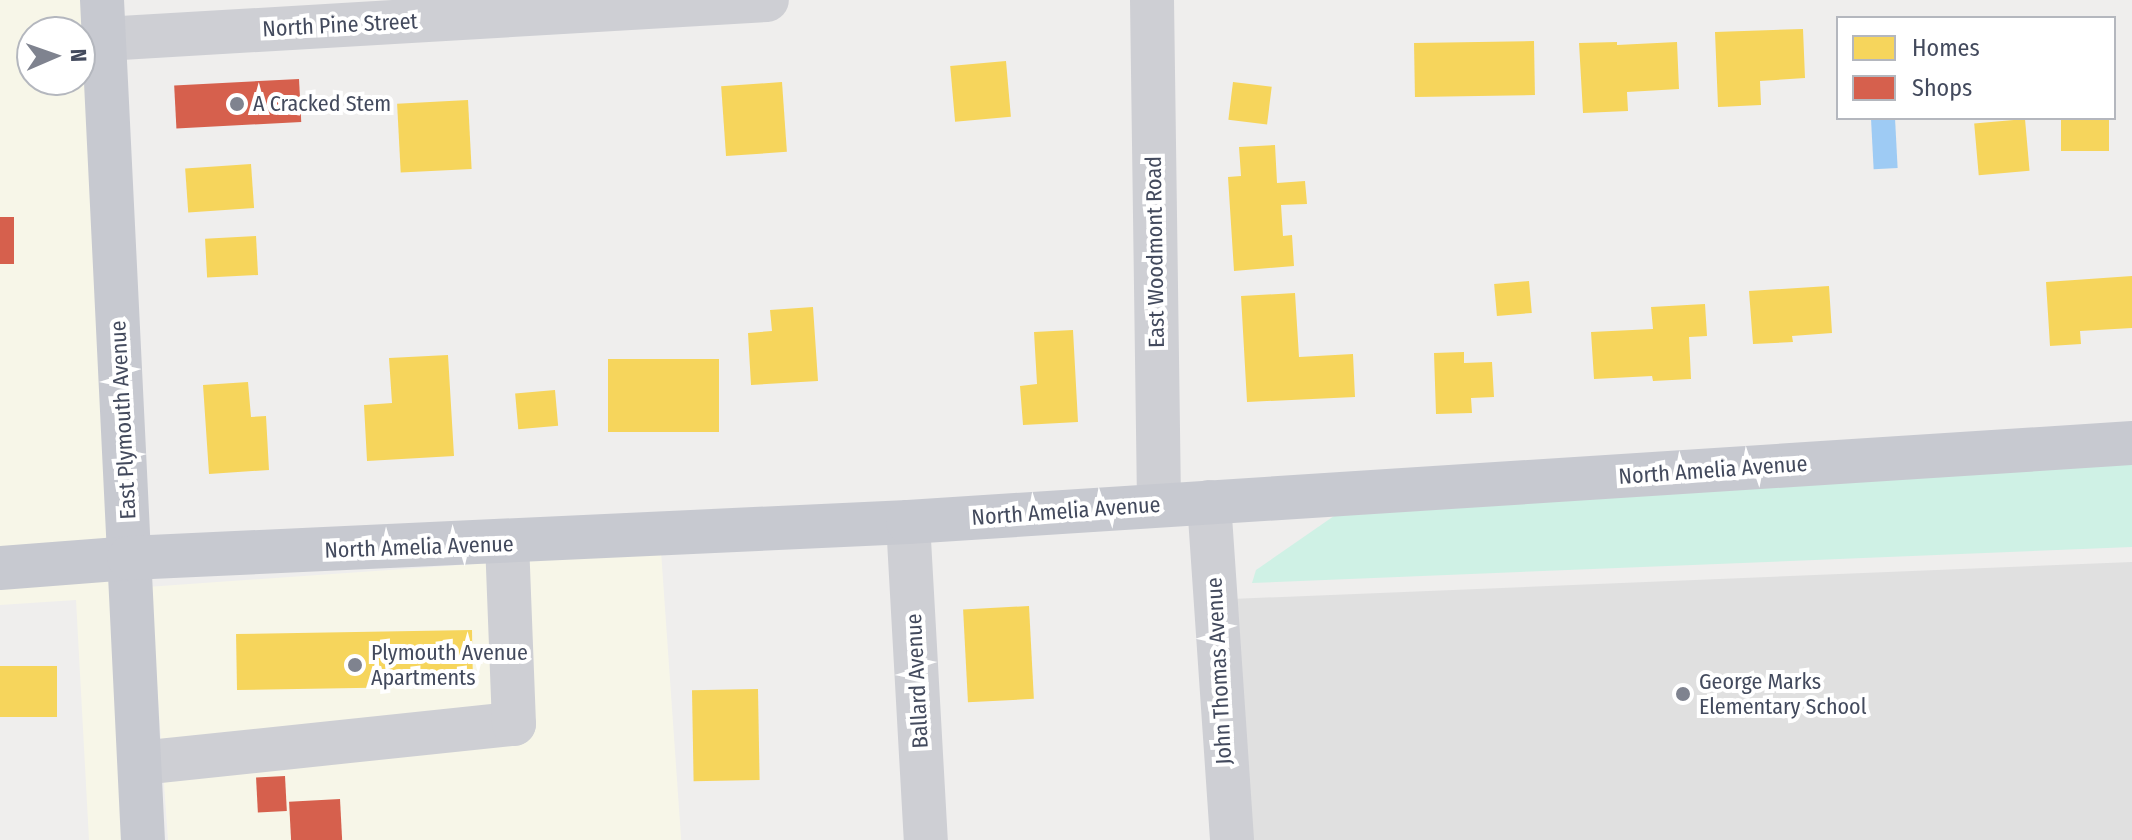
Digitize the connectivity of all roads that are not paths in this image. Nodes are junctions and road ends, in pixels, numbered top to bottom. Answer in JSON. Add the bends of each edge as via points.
{"nodes":[{"id":1,"x":767,"y":0,"type":"edge"},
{"id":2,"x":1152,"y":0,"type":"edge"},
{"id":3,"x":103,"y":20,"type":"edge"},
{"id":4,"x":2132,"y":443,"type":"edge"},
{"id":5,"x":1209,"y":502,"type":"junction"},
{"id":6,"x":1159,"y":504,"type":"junction"},
{"id":7,"x":908,"y":522,"type":"junction"},
{"id":8,"x":507,"y":543,"type":"junction"},
{"id":9,"x":129,"y":558,"type":"junction"},
{"id":10,"x":0,"y":568,"type":"edge"},
{"id":11,"x":140,"y":763,"type":"junction"},
{"id":12,"x":143,"y":840,"type":"edge"},
{"id":13,"x":926,"y":840,"type":"edge"},
{"id":14,"x":1232,"y":840,"type":"edge"}],
"edges":[{"from":1,"to":3,"type":"street","name":"North Pine Street"},
{"from":2,"to":6,"type":"street","name":"East Woodmont Road"},
{"from":3,"to":9,"type":"main road","name":"East Plymouth Avenue"},
{"from":4,"to":5,"type":"main road","name":"North Amelia Avenue"},
{"from":5,"to":6,"type":"main road","name":"North Amelia Avenue"},
{"from":5,"to":14,"type":"street","name":"John Thomas Avenue"},
{"from":6,"to":7,"type":"main road","name":"North Amelia Avenue"},
{"from":7,"to":8,"type":"main road","name":"North Amelia Avenue"},
{"from":7,"to":13,"type":"street","name":"Ballard Avenue"},
{"from":8,"to":9,"type":"main road","name":"North Amelia Avenue"},
{"from":8,"to":11,"type":"street","via":[[514,724]]},
{"from":9,"to":10,"type":"main road","name":"North Amelia Avenue"},
{"from":9,"to":11,"type":"main road","name":"East Plymouth Avenue"},
{"from":11,"to":12,"type":"main road","name":"East Plymouth Avenue"}]}
